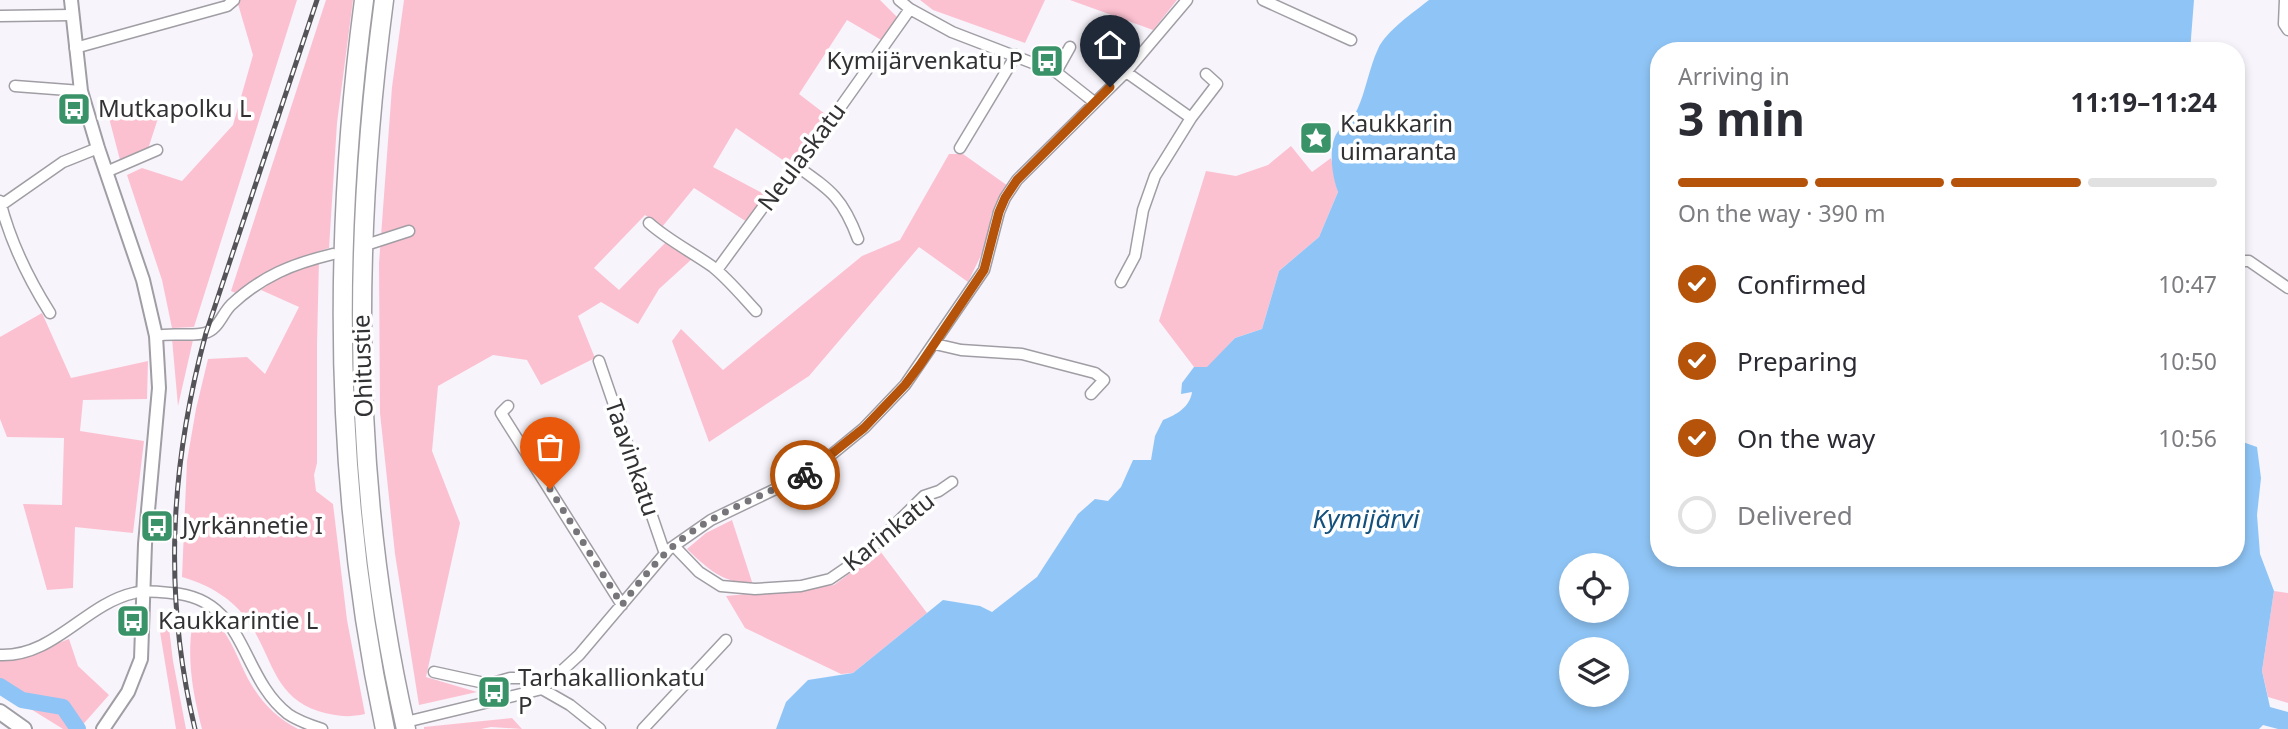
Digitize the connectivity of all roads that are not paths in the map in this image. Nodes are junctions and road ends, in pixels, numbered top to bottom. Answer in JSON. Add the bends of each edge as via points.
{"nodes":[{"id":1,"x":71,"y":0,"type":"edge"},
{"id":2,"x":234,"y":0,"type":"edge"},
{"id":3,"x":364,"y":0,"type":"edge"},
{"id":4,"x":384,"y":0,"type":"edge"},
{"id":5,"x":899,"y":0,"type":"edge"},
{"id":6,"x":1187,"y":0,"type":"edge"},
{"id":7,"x":1263,"y":0,"type":"edge"},
{"id":8,"x":2285,"y":0,"type":"edge"},
{"id":9,"x":910,"y":9,"type":"junction"},
{"id":10,"x":71,"y":15,"type":"junction"},
{"id":11,"x":0,"y":16,"type":"edge"},
{"id":12,"x":2288,"y":30,"type":"edge"},
{"id":13,"x":1351,"y":40,"type":"dead end"},
{"id":14,"x":1070,"y":47,"type":"dead end"},
{"id":15,"x":75,"y":48,"type":"junction"},
{"id":16,"x":1016,"y":55,"type":"junction"},
{"id":17,"x":1056,"y":72,"type":"junction"},
{"id":18,"x":1126,"y":72,"type":"junction"},
{"id":19,"x":1206,"y":74,"type":"dead end"},
{"id":20,"x":15,"y":86,"type":"dead end"},
{"id":21,"x":81,"y":91,"type":"junction"},
{"id":22,"x":1094,"y":102,"type":"junction"},
{"id":23,"x":1191,"y":118,"type":"junction"},
{"id":24,"x":98,"y":148,"type":"junction"},
{"id":25,"x":960,"y":148,"type":"dead end"},
{"id":26,"x":157,"y":150,"type":"dead end"},
{"id":27,"x":798,"y":167,"type":"junction"},
{"id":28,"x":106,"y":172,"type":"junction"},
{"id":29,"x":0,"y":204,"type":"edge"},
{"id":30,"x":649,"y":223,"type":"dead end"},
{"id":31,"x":409,"y":231,"type":"dead end"},
{"id":32,"x":858,"y":239,"type":"dead end"},
{"id":33,"x":372,"y":243,"type":"dead end"},
{"id":34,"x":333,"y":254,"type":"dead end"},
{"id":35,"x":2245,"y":261,"type":"edge"},
{"id":36,"x":717,"y":270,"type":"junction"},
{"id":37,"x":1121,"y":282,"type":"dead end"},
{"id":38,"x":2288,"y":288,"type":"edge"},
{"id":39,"x":757,"y":310,"type":"dead end"},
{"id":40,"x":50,"y":313,"type":"dead end"},
{"id":41,"x":156,"y":336,"type":"junction"},
{"id":42,"x":934,"y":344,"type":"junction"},
{"id":43,"x":600,"y":361,"type":"dead end"},
{"id":44,"x":1091,"y":394,"type":"dead end"},
{"id":45,"x":508,"y":406,"type":"dead end"},
{"id":46,"x":952,"y":482,"type":"dead end"},
{"id":47,"x":674,"y":546,"type":"junction"},
{"id":48,"x":665,"y":554,"type":"junction"},
{"id":49,"x":144,"y":592,"type":"junction"},
{"id":50,"x":622,"y":605,"type":"junction"},
{"id":51,"x":726,"y":640,"type":"dead end"},
{"id":52,"x":0,"y":654,"type":"edge"},
{"id":53,"x":434,"y":672,"type":"dead end"},
{"id":54,"x":536,"y":691,"type":"junction"},
{"id":55,"x":0,"y":712,"type":"edge"},
{"id":56,"x":410,"y":725,"type":"edge"},
{"id":57,"x":24,"y":729,"type":"edge"},
{"id":58,"x":103,"y":729,"type":"edge"},
{"id":59,"x":322,"y":729,"type":"edge"},
{"id":60,"x":386,"y":729,"type":"edge"},
{"id":61,"x":600,"y":729,"type":"edge"},
{"id":62,"x":643,"y":729,"type":"edge"}],
"edges":[{"from":1,"to":10,"type":"street"},
{"from":2,"to":15,"type":"street","via":[[227,6]]},
{"from":3,"to":60,"type":"highway","name":"Ohitustie","via":[[343,226],[343,386],[362,599]]},
{"from":4,"to":56,"type":"highway","name":"Ohitustie","via":[[362,227],[362,387],[370,502],[398,693]]},
{"from":5,"to":9,"type":"street"},
{"from":6,"to":18,"type":"street"},
{"from":7,"to":13,"type":"street"},
{"from":8,"to":12,"type":"street"},
{"from":9,"to":16,"type":"street","via":[[952,33]]},
{"from":9,"to":27,"type":"street","name":"Neulaskatu"},
{"from":10,"to":11,"type":"street"},
{"from":10,"to":15,"type":"street"},
{"from":14,"to":17,"type":"street"},
{"from":15,"to":21,"type":"street"},
{"from":16,"to":17,"type":"street"},
{"from":16,"to":25,"type":"street"},
{"from":17,"to":22,"type":"street"},
{"from":18,"to":22,"type":"street"},
{"from":18,"to":23,"type":"street"},
{"from":19,"to":23,"type":"street","via":[[1217,84]]},
{"from":20,"to":21,"type":"street"},
{"from":21,"to":24,"type":"street"},
{"from":22,"to":42,"type":"street","via":[[1005,198],[984,270]]},
{"from":23,"to":37,"type":"street","via":[[1155,176],[1135,256]]},
{"from":24,"to":28,"type":"street"},
{"from":24,"to":29,"type":"street","via":[[63,162]]},
{"from":26,"to":28,"type":"street"},
{"from":27,"to":32,"type":"street","via":[[839,200]]},
{"from":27,"to":36,"type":"street","name":"Neulaskatu"},
{"from":28,"to":41,"type":"street","via":[[143,280]]},
{"from":29,"to":40,"type":"street","via":[[31,282]]},
{"from":30,"to":36,"type":"street"},
{"from":31,"to":33,"type":"street"},
{"from":34,"to":41,"type":"street","via":[[283,268],[229,307],[206,333]]},
{"from":35,"to":38,"type":"street"},
{"from":36,"to":39,"type":"street"},
{"from":41,"to":49,"type":"street","via":[[159,388]]},
{"from":42,"to":44,"type":"street","via":[[1022,354],[1095,373],[1104,380]]},
{"from":42,"to":47,"type":"street","via":[[905,385],[835,453],[809,473],[711,520]]},
{"from":43,"to":48,"type":"street","name":"Taavinkatu"},
{"from":45,"to":50,"type":"street","via":[[501,413]]},
{"from":46,"to":47,"type":"street","name":"Karinkatu","via":[[925,496],[862,557],[830,579],[801,586],[721,586],[699,572]]},
{"from":47,"to":48,"type":"street"},
{"from":48,"to":50,"type":"street"},
{"from":49,"to":52,"type":"street","via":[[112,601],[35,649]]},
{"from":49,"to":58,"type":"street","via":[[141,659],[128,692]]},
{"from":49,"to":59,"type":"street","via":[[195,597],[217,609],[271,697],[307,725]]},
{"from":50,"to":54,"type":"street","via":[[579,655]]},
{"from":51,"to":62,"type":"street"},
{"from":53,"to":54,"type":"street","via":[[489,684],[520,677]]},
{"from":54,"to":56,"type":"street"},
{"from":54,"to":61,"type":"street","via":[[570,705]]},
{"from":55,"to":57,"type":"main road"}]}
